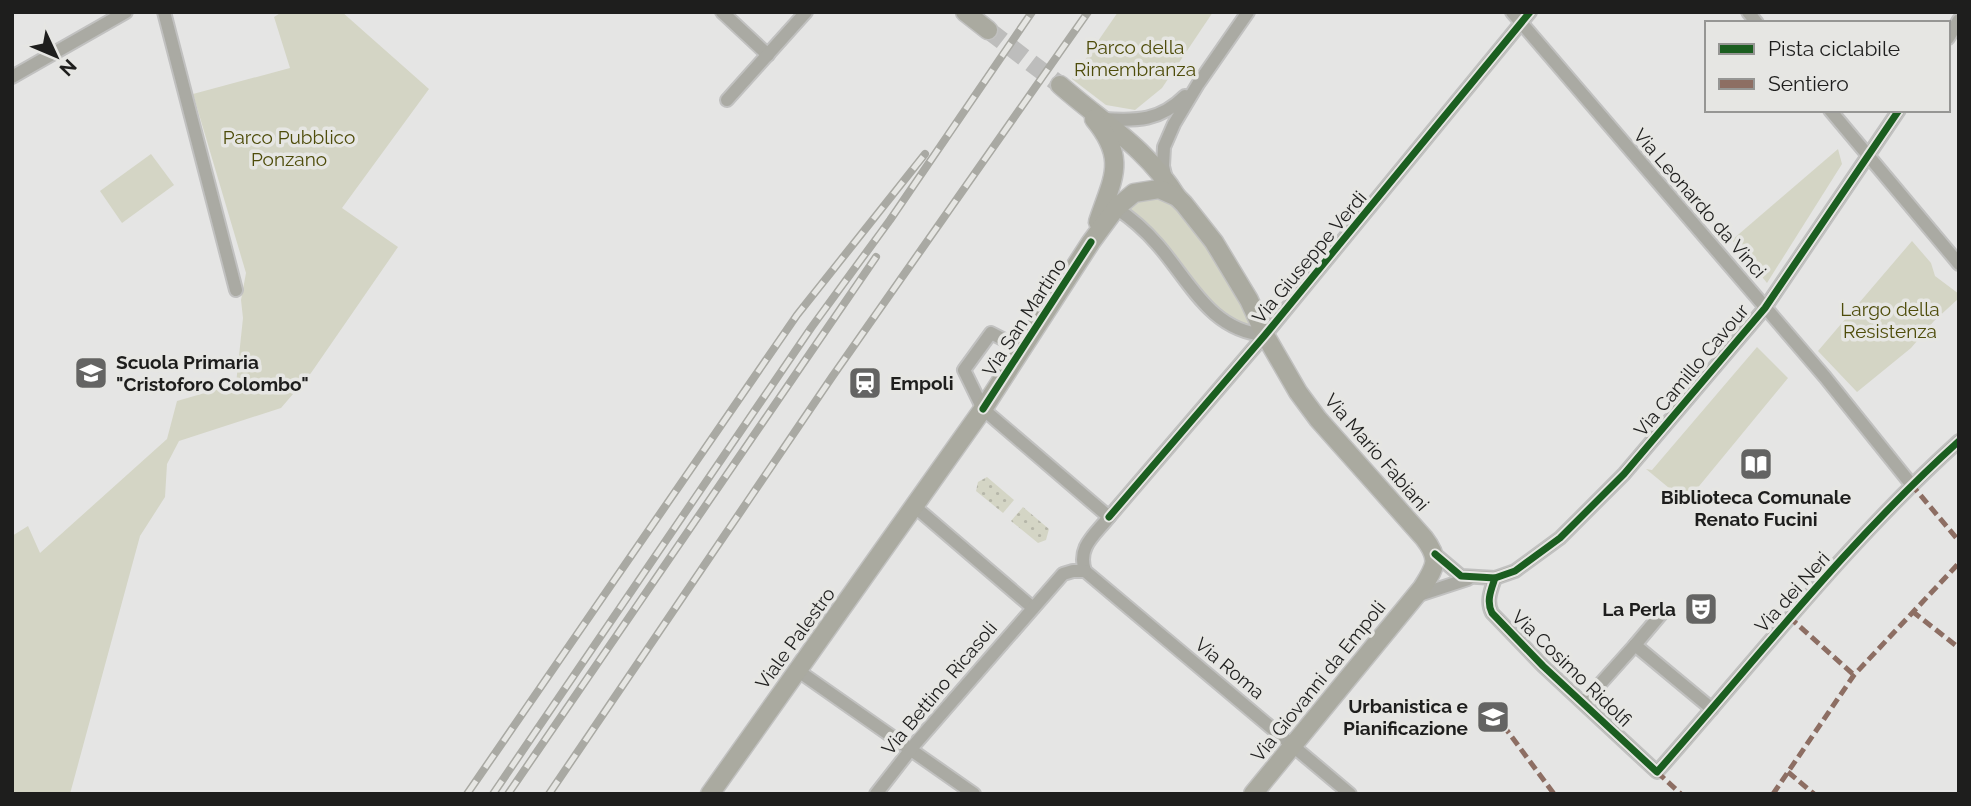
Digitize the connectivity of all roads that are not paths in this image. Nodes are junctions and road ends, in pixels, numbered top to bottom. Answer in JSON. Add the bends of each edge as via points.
{"nodes":[{"id":1,"x":126,"y":12,"type":"edge"},
{"id":2,"x":164,"y":12,"type":"edge"},
{"id":3,"x":722,"y":12,"type":"edge"},
{"id":4,"x":806,"y":12,"type":"edge"},
{"id":5,"x":965,"y":12,"type":"edge"},
{"id":6,"x":1248,"y":12,"type":"edge"},
{"id":7,"x":1512,"y":12,"type":"edge"},
{"id":8,"x":1530,"y":12,"type":"edge"},
{"id":9,"x":1521,"y":23,"type":"junction"},
{"id":10,"x":988,"y":30,"type":"tunnel mouth"},
{"id":11,"x":768,"y":55,"type":"junction"},
{"id":12,"x":12,"y":77,"type":"edge"},
{"id":13,"x":1198,"y":84,"type":"junction"},
{"id":14,"x":1060,"y":85,"type":"tunnel mouth"},
{"id":15,"x":727,"y":100,"type":"dead end"},
{"id":16,"x":1083,"y":105,"type":"junction"},
{"id":17,"x":1832,"y":112,"type":"edge"},
{"id":18,"x":1896,"y":112,"type":"edge"},
{"id":19,"x":1104,"y":119,"type":"junction"},
{"id":20,"x":1868,"y":156,"type":"junction"},
{"id":21,"x":1167,"y":180,"type":"junction"},
{"id":22,"x":1181,"y":200,"type":"junction"},
{"id":23,"x":1116,"y":208,"type":"junction"},
{"id":24,"x":1091,"y":242,"type":"junction"},
{"id":25,"x":1959,"y":264,"type":"edge"},
{"id":26,"x":236,"y":290,"type":"dead end"},
{"id":27,"x":1765,"y":308,"type":"junction"},
{"id":28,"x":1265,"y":335,"type":"junction"},
{"id":29,"x":1022,"y":349,"type":"junction"},
{"id":30,"x":983,"y":409,"type":"junction"},
{"id":31,"x":1959,"y":441,"type":"edge"},
{"id":32,"x":1911,"y":484,"type":"junction"},
{"id":33,"x":914,"y":506,"type":"junction"},
{"id":34,"x":1109,"y":517,"type":"junction"},
{"id":35,"x":1435,"y":554,"type":"junction"},
{"id":36,"x":1086,"y":572,"type":"junction"},
{"id":37,"x":1475,"y":578,"type":"junction"},
{"id":38,"x":1495,"y":578,"type":"junction"},
{"id":39,"x":1416,"y":596,"type":"junction"},
{"id":40,"x":1033,"y":608,"type":"junction"},
{"id":41,"x":1662,"y":613,"type":"dead end"},
{"id":42,"x":1635,"y":645,"type":"junction"},
{"id":43,"x":797,"y":670,"type":"junction"},
{"id":44,"x":1584,"y":702,"type":"junction"},
{"id":45,"x":1712,"y":709,"type":"junction"},
{"id":46,"x":1293,"y":747,"type":"junction"},
{"id":47,"x":911,"y":750,"type":"junction"},
{"id":48,"x":1657,"y":772,"type":"joint"},
{"id":49,"x":710,"y":794,"type":"edge"},
{"id":50,"x":876,"y":794,"type":"edge"},
{"id":51,"x":974,"y":794,"type":"edge"},
{"id":52,"x":1253,"y":794,"type":"edge"},
{"id":53,"x":1350,"y":794,"type":"edge"}],
"edges":[{"from":1,"to":12,"type":"street"},
{"from":2,"to":26,"type":"street"},
{"from":3,"to":11,"type":"street"},
{"from":4,"to":11,"type":"street"},
{"from":5,"to":10,"type":"main road"},
{"from":6,"to":13,"type":"street"},
{"from":7,"to":9,"type":"street","name":"Via Leonardo da Vinci"},
{"from":8,"to":9,"type":"street","name":"Via Giuseppe Verdi"},
{"from":9,"to":27,"type":"street","name":"Via Leonardo da Vinci"},
{"from":9,"to":28,"type":"street","name":"Via Giuseppe Verdi"},
{"from":11,"to":15,"type":"street"},
{"from":13,"to":19,"type":"street","via":[[1173,108],[1147,119]]},
{"from":13,"to":21,"type":"street","via":[[1164,148]]},
{"from":14,"to":16,"type":"main road"},
{"from":16,"to":19,"type":"main road","name":"Via Mario Fabiani"},
{"from":16,"to":24,"type":"main road","via":[[1104,131],[1115,165]]},
{"from":17,"to":20,"type":"street"},
{"from":18,"to":20,"type":"street","name":"Via Camillo Cavour"},
{"from":19,"to":21,"type":"main road","name":"Via Mario Fabiani"},
{"from":20,"to":25,"type":"street"},
{"from":20,"to":27,"type":"street","name":"Via Camillo Cavour"},
{"from":21,"to":22,"type":"main road","name":"Via Mario Fabiani"},
{"from":22,"to":23,"type":"main road","via":[[1159,189],[1142,190]]},
{"from":22,"to":28,"type":"main road","name":"Via Mario Fabiani","via":[[1214,242]]},
{"from":23,"to":24,"type":"main road"},
{"from":23,"to":28,"type":"street","via":[[1158,246],[1209,309],[1233,328]]},
{"from":24,"to":29,"type":"main road","name":"Via San Martino"},
{"from":27,"to":32,"type":"street","name":"Via Leonardo da Vinci"},
{"from":27,"to":38,"type":"street","name":"Via Camillo Cavour","via":[[1624,474],[1560,538],[1514,571]]},
{"from":28,"to":34,"type":"street","name":"Via Giuseppe Verdi"},
{"from":28,"to":35,"type":"main road","name":"Via Mario Fabiani","via":[[1318,419]]},
{"from":29,"to":30,"type":"main road","name":"Via San Martino"},
{"from":29,"to":30,"type":"street","via":[[991,333],[964,370]]},
{"from":30,"to":33,"type":"main road","name":"Via San Martino"},
{"from":30,"to":34,"type":"street"},
{"from":31,"to":32,"type":"street","name":"Via dei Neri"},
{"from":32,"to":45,"type":"street","name":"Via dei Neri"},
{"from":33,"to":40,"type":"street"},
{"from":33,"to":43,"type":"main road","name":"Viale Palestro"},
{"from":34,"to":36,"type":"street","name":"Via Giuseppe Verdi","via":[[1083,550]]},
{"from":35,"to":37,"type":"street","name":"Via Mario Fabiani","via":[[1461,576]]},
{"from":35,"to":39,"type":"main road","name":"Via Giovanni da Empoli","via":[[1434,569]]},
{"from":36,"to":40,"type":"street","name":"Via Bettino Ricasoli","via":[[1063,574]]},
{"from":36,"to":46,"type":"street","name":"Via Roma"},
{"from":37,"to":38,"type":"street","name":"Via Camillo Cavour"},
{"from":37,"to":39,"type":"street"},
{"from":38,"to":44,"type":"street","name":"Via Cosimo Ridolfi","via":[[1489,596],[1493,613]]},
{"from":39,"to":46,"type":"main road","name":"Via Giovanni da Empoli"},
{"from":40,"to":47,"type":"street","name":"Via Bettino Ricasoli"},
{"from":41,"to":42,"type":"street"},
{"from":42,"to":44,"type":"street"},
{"from":42,"to":45,"type":"street"},
{"from":43,"to":47,"type":"street"},
{"from":43,"to":49,"type":"main road","name":"Viale Palestro"},
{"from":44,"to":48,"type":"street","name":"Via Cosimo Ridolfi"},
{"from":45,"to":48,"type":"street","name":"Via dei Neri"},
{"from":46,"to":52,"type":"main road","name":"Via Giovanni da Empoli"},
{"from":46,"to":53,"type":"street","name":"Via Roma"},
{"from":47,"to":50,"type":"street","name":"Via Bettino Ricasoli"},
{"from":47,"to":51,"type":"street"}]}
